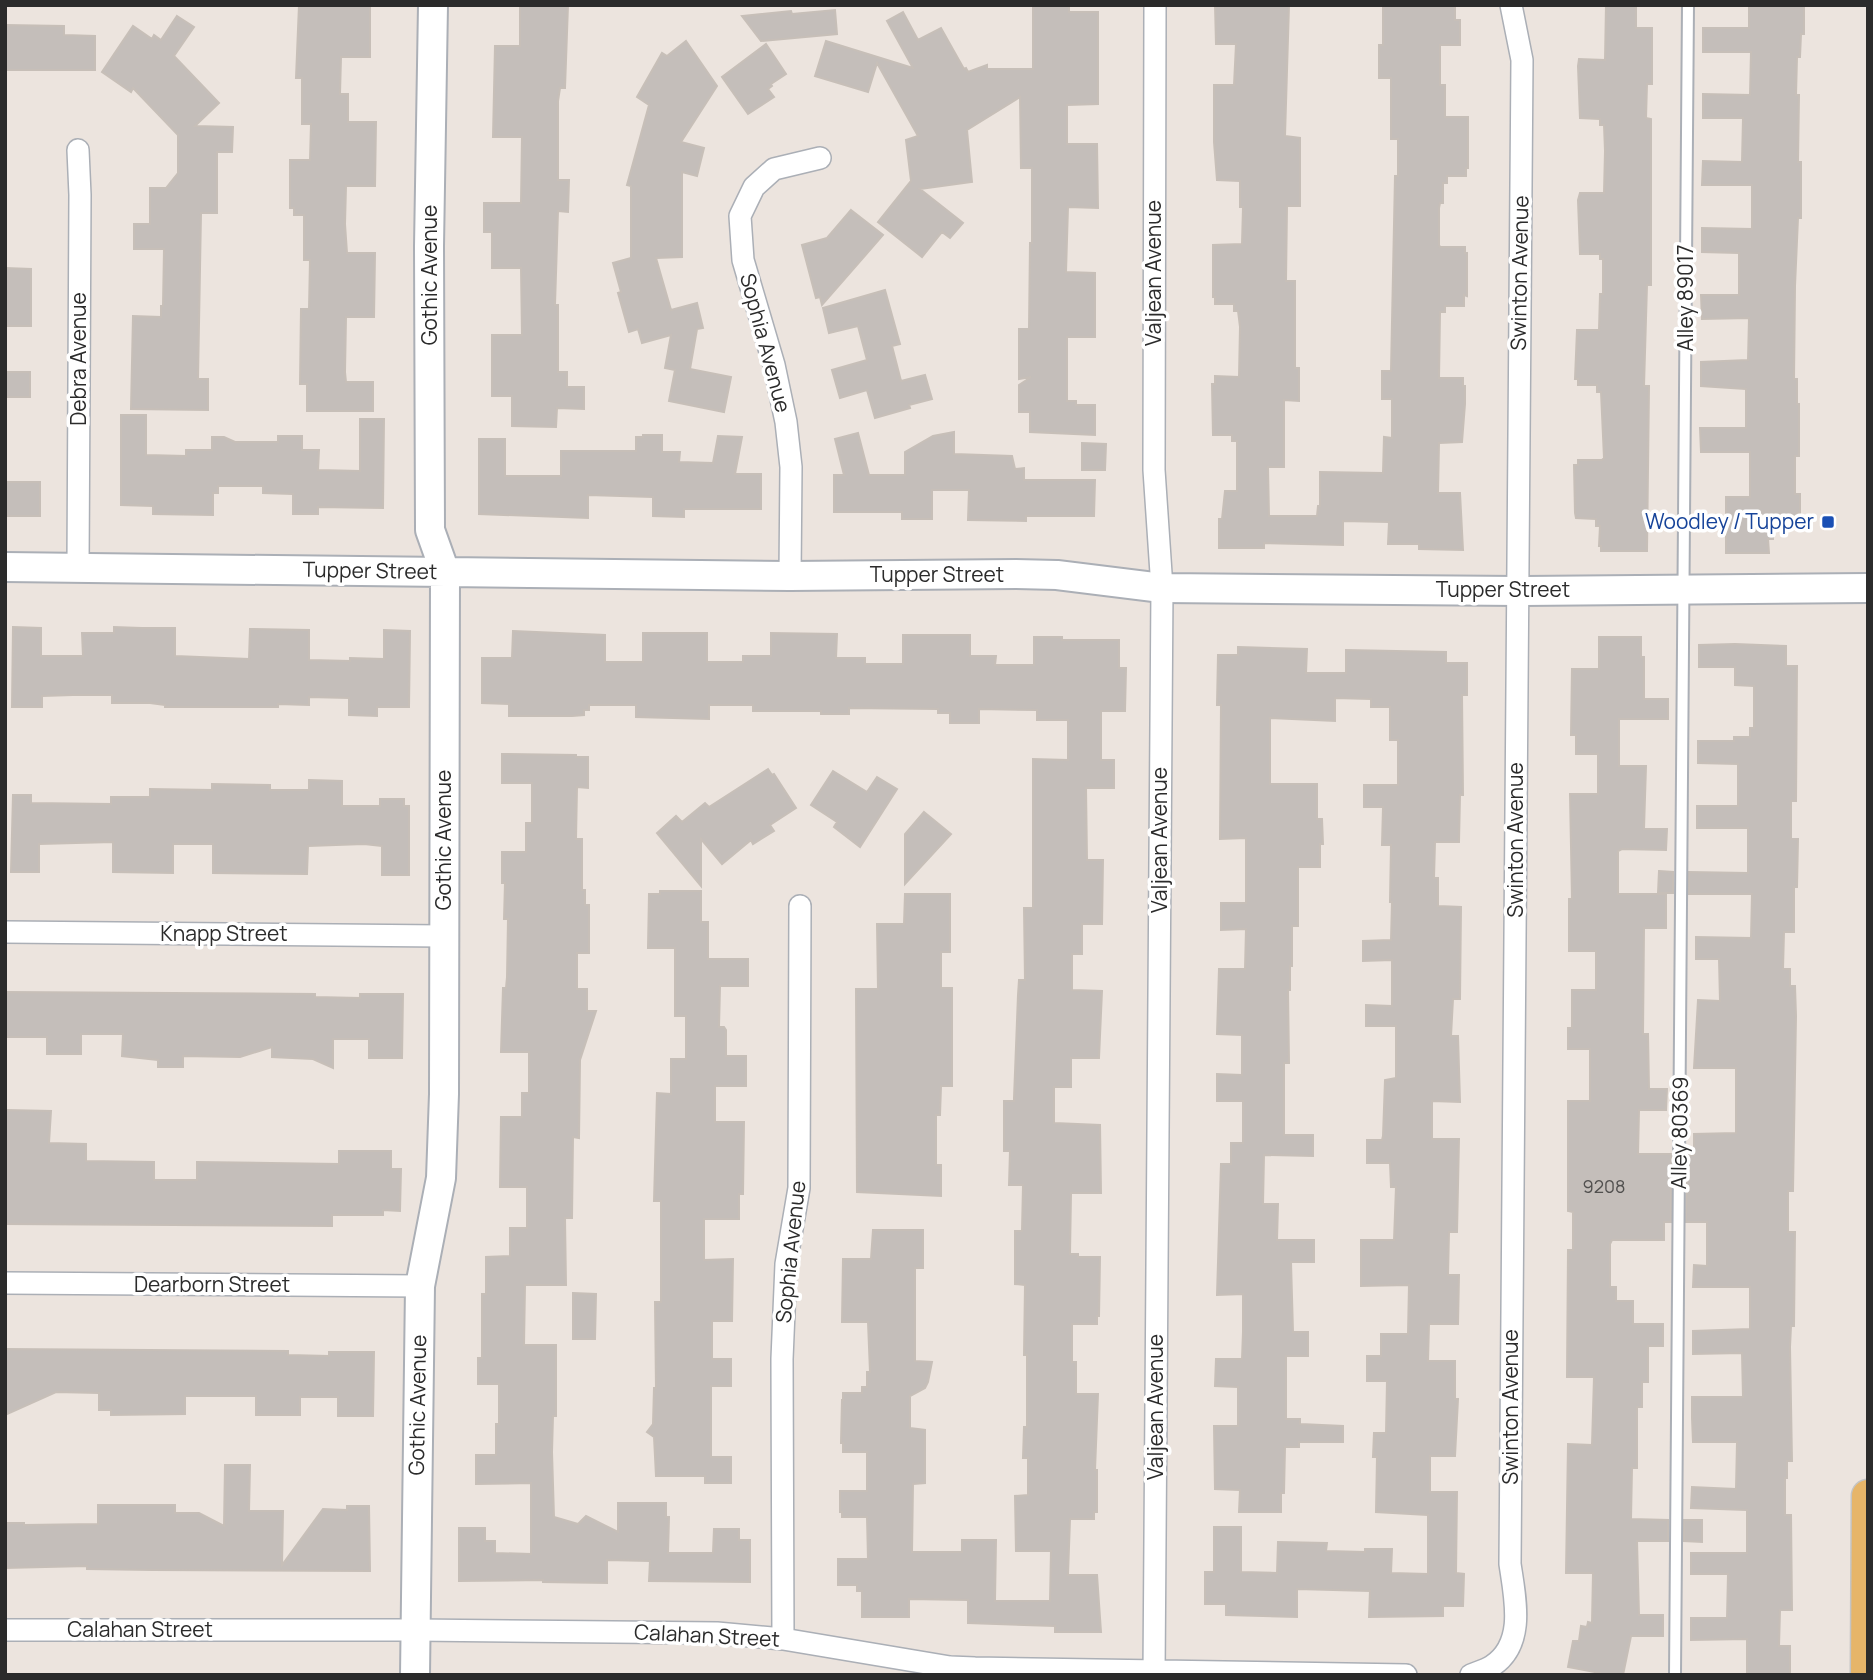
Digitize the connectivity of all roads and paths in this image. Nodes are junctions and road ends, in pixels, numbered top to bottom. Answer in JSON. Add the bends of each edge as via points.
{"nodes":[{"id":1,"x":433,"y":5,"type":"edge"},
{"id":2,"x":1155,"y":5,"type":"edge"},
{"id":3,"x":1511,"y":5,"type":"edge"},
{"id":4,"x":1688,"y":5,"type":"edge"},
{"id":5,"x":78,"y":150,"type":"dead end"},
{"id":6,"x":820,"y":158,"type":"dead end"},
{"id":7,"x":5,"y":567,"type":"edge"},
{"id":8,"x":78,"y":568,"type":"junction"},
{"id":9,"x":445,"y":572,"type":"junction"},
{"id":10,"x":790,"y":576,"type":"junction"},
{"id":11,"x":1163,"y":588,"type":"junction"},
{"id":12,"x":1868,"y":588,"type":"edge"},
{"id":13,"x":1685,"y":590,"type":"junction"},
{"id":14,"x":1518,"y":591,"type":"junction"},
{"id":15,"x":800,"y":906,"type":"dead end"},
{"id":16,"x":5,"y":932,"type":"edge"},
{"id":17,"x":443,"y":936,"type":"junction"},
{"id":18,"x":5,"y":1283,"type":"edge"},
{"id":19,"x":420,"y":1286,"type":"junction"},
{"id":20,"x":1868,"y":1496,"type":"edge"},
{"id":21,"x":5,"y":1630,"type":"edge"},
{"id":22,"x":415,"y":1630,"type":"junction"},
{"id":23,"x":783,"y":1639,"type":"junction"},
{"id":24,"x":1481,"y":1671,"type":"edge"},
{"id":25,"x":1154,"y":1672,"type":"edge"},
{"id":26,"x":415,"y":1675,"type":"edge"},
{"id":27,"x":1406,"y":1675,"type":"edge"},
{"id":28,"x":1675,"y":1675,"type":"edge"},
{"id":29,"x":1867,"y":1675,"type":"edge"}],
"edges":[{"from":1,"to":9,"type":"street","name":"Gothic Avenue","via":[[430,530]]},
{"from":2,"to":11,"type":"street","name":"Valjean Avenue","via":[[1154,471]]},
{"from":3,"to":14,"type":"street","name":"Swinton Avenue","via":[[1522,60]]},
{"from":4,"to":13,"type":"lane","name":"Alley 89017"},
{"from":5,"to":8,"type":"street","name":"Debra Avenue"},
{"from":6,"to":10,"type":"street","name":"Sophia Avenue","via":[[774,169],[754,187],[740,216],[743,260],[786,422],[791,467]]},
{"from":7,"to":8,"type":"street","name":"Tupper Street"},
{"from":8,"to":9,"type":"street","name":"Tupper Street"},
{"from":9,"to":10,"type":"street","name":"Tupper Street"},
{"from":9,"to":17,"type":"street","name":"Gothic Avenue"},
{"from":10,"to":11,"type":"street","name":"Tupper Street","via":[[1043,575]]},
{"from":11,"to":14,"type":"street","name":"Tupper Street"},
{"from":11,"to":25,"type":"street","name":"Valjean Avenue"},
{"from":12,"to":13,"type":"street","name":"Tupper Street"},
{"from":13,"to":14,"type":"street","name":"Tupper Street"},
{"from":13,"to":28,"type":"lane","name":"Alley 80369"},
{"from":14,"to":24,"type":"street","name":"Swinton Avenue","via":[[1510,1564],[1516,1602],[1514,1638],[1506,1653]]},
{"from":15,"to":23,"type":"street","name":"Sophia Avenue","via":[[799,1188],[786,1264],[782,1359]]},
{"from":16,"to":17,"type":"street","name":"Knapp Street"},
{"from":17,"to":19,"type":"street","name":"Gothic Avenue","via":[[440,1178]]},
{"from":18,"to":19,"type":"street","name":"Dearborn Street"},
{"from":19,"to":22,"type":"street","name":"Gothic Avenue"},
{"from":20,"to":29,"type":"main road"},
{"from":21,"to":22,"type":"street","name":"Calahan Street"},
{"from":22,"to":23,"type":"street","name":"Calahan Street","via":[[717,1633]]},
{"from":22,"to":26,"type":"street","name":"Gothic Avenue"},
{"from":23,"to":25,"type":"street","name":"Calahan Street","via":[[950,1667]]},
{"from":25,"to":27,"type":"street","name":"Calahan Street"}]}
